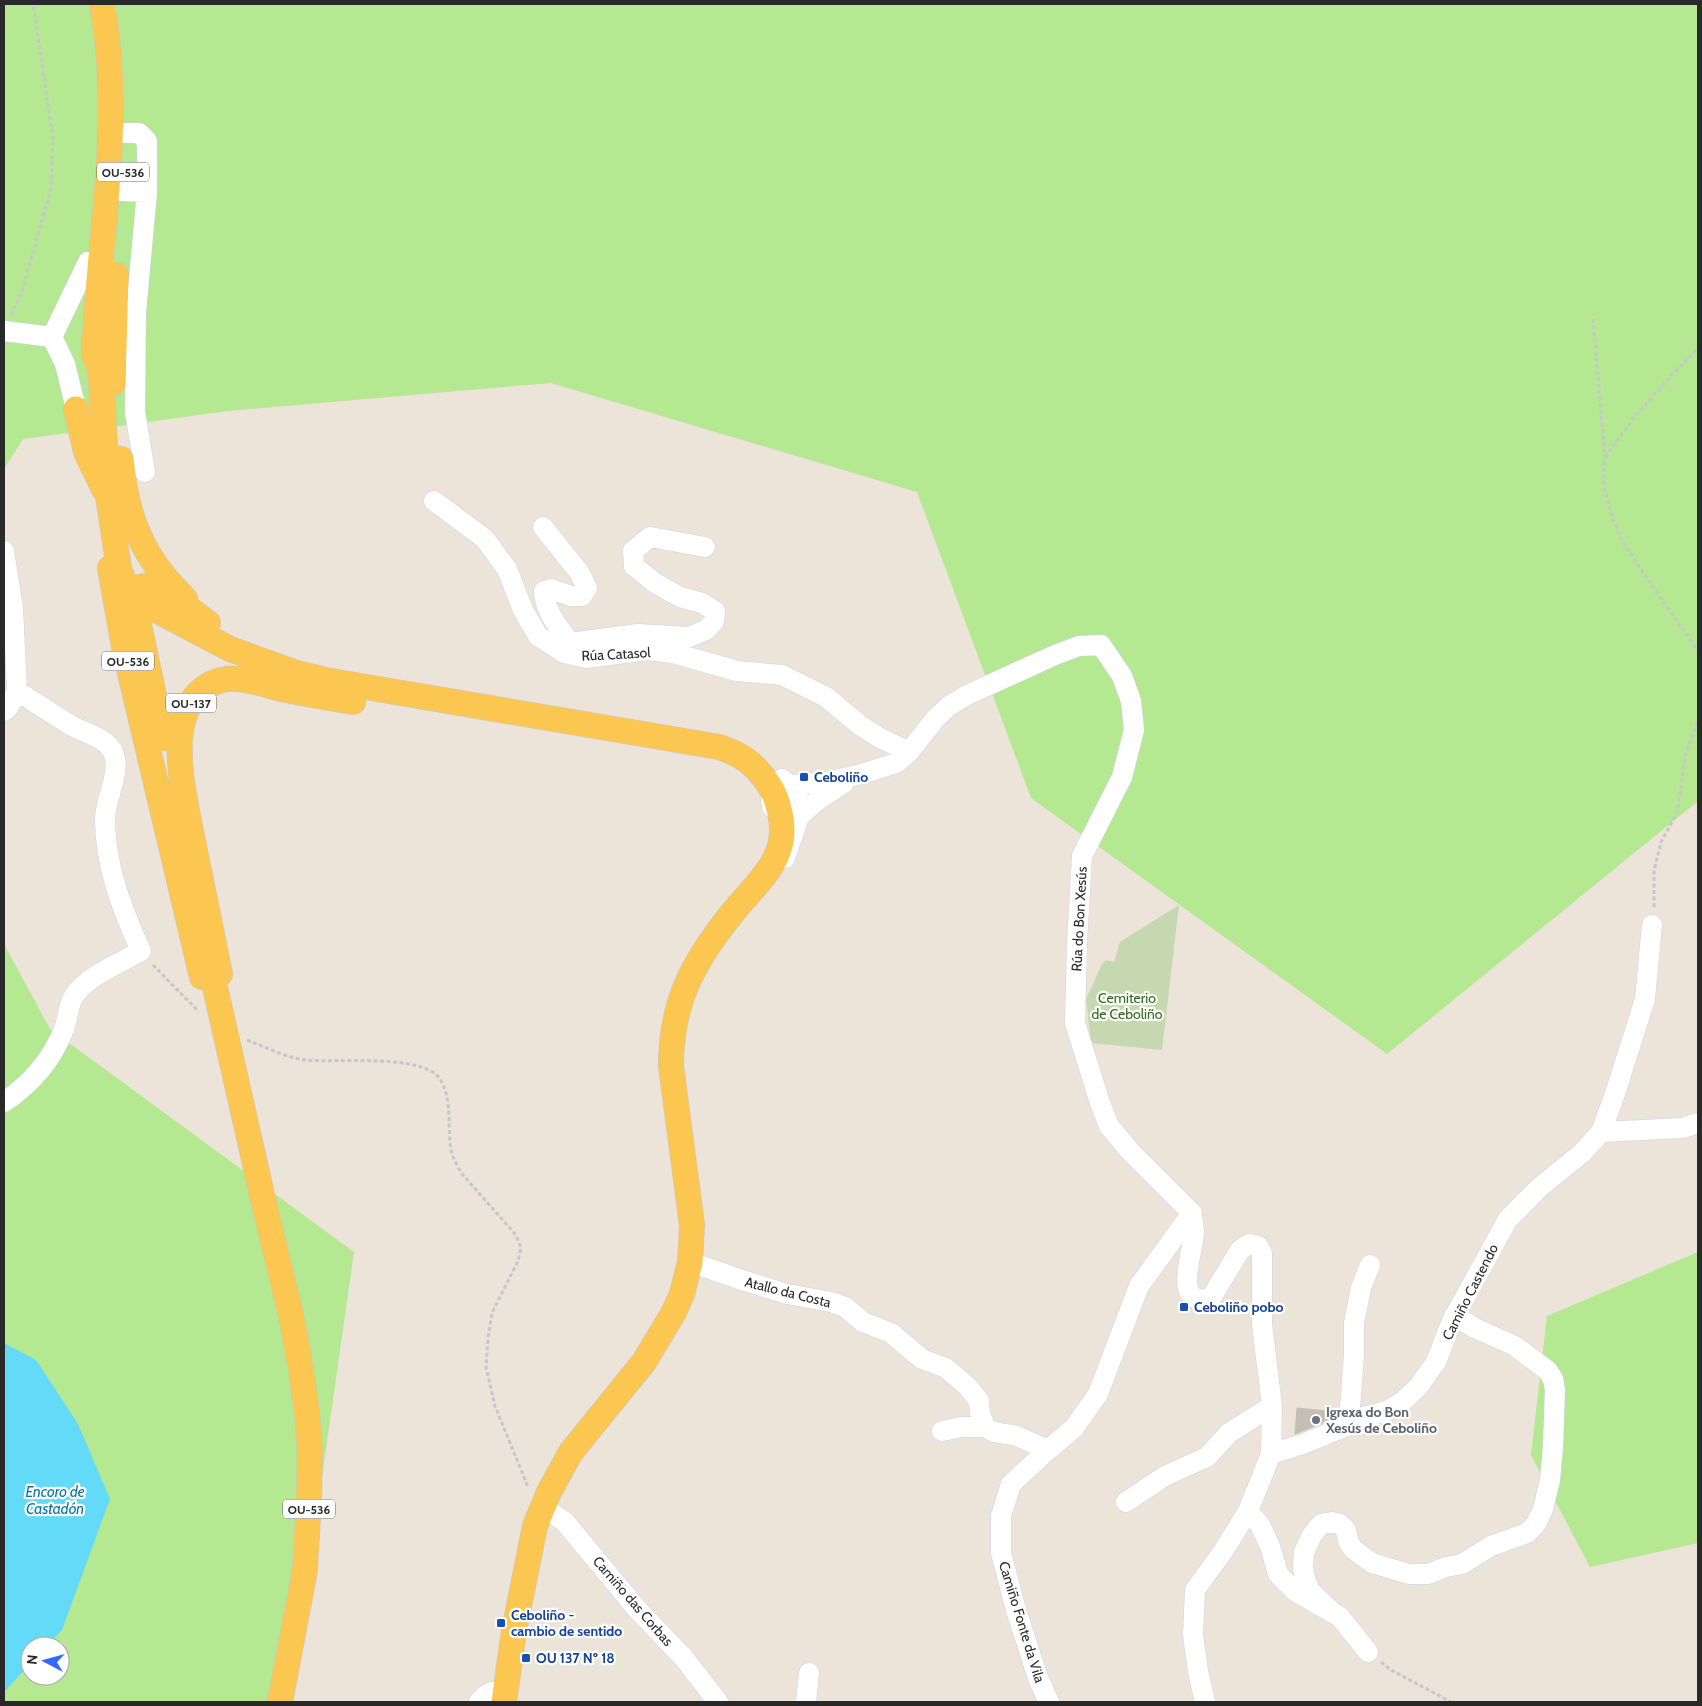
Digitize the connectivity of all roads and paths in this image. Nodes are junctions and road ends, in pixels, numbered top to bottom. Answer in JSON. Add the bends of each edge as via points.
{"nodes":[{"id":1,"x":32,"y":4,"type":"edge"},
{"id":2,"x":102,"y":4,"type":"edge"},
{"id":3,"x":115,"y":4,"type":"edge"},
{"id":4,"x":125,"y":133,"type":"junction"},
{"id":5,"x":115,"y":189,"type":"junction"},
{"id":6,"x":147,"y":192,"type":"junction"},
{"id":7,"x":88,"y":262,"type":"joint"},
{"id":8,"x":1593,"y":319,"type":"dead end"},
{"id":9,"x":6,"y":326,"type":"edge"},
{"id":10,"x":52,"y":337,"type":"junction"},
{"id":11,"x":104,"y":339,"type":"junction"},
{"id":12,"x":1698,"y":348,"type":"edge"},
{"id":13,"x":76,"y":409,"type":"joint"},
{"id":14,"x":1605,"y":457,"type":"junction"},
{"id":15,"x":145,"y":472,"type":"dead end"},
{"id":16,"x":102,"y":486,"type":"junction"},
{"id":17,"x":434,"y":501,"type":"dead end"},
{"id":18,"x":543,"y":527,"type":"dead end"},
{"id":19,"x":705,"y":547,"type":"dead end"},
{"id":20,"x":4,"y":551,"type":"edge"},
{"id":21,"x":132,"y":593,"type":"junction"},
{"id":22,"x":204,"y":619,"type":"junction"},
{"id":23,"x":567,"y":648,"type":"junction"},
{"id":24,"x":1698,"y":651,"type":"edge"},
{"id":25,"x":256,"y":659,"type":"junction"},
{"id":26,"x":17,"y":691,"type":"junction"},
{"id":27,"x":457,"y":703,"type":"junction"},
{"id":28,"x":4,"y":711,"type":"edge"},
{"id":29,"x":1698,"y":720,"type":"edge"},
{"id":30,"x":909,"y":752,"type":"junction"},
{"id":31,"x":745,"y":767,"type":"junction"},
{"id":32,"x":862,"y":774,"type":"junction"},
{"id":33,"x":155,"y":779,"type":"junction"},
{"id":34,"x":784,"y":807,"type":"junction"},
{"id":35,"x":768,"y":844,"type":"junction"},
{"id":36,"x":738,"y":907,"type":"junction"},
{"id":37,"x":1652,"y":925,"type":"joint"},
{"id":38,"x":141,"y":951,"type":"junction"},
{"id":39,"x":211,"y":975,"type":"junction"},
{"id":40,"x":203,"y":1015,"type":"dead end"},
{"id":41,"x":240,"y":1038,"type":"dead end"},
{"id":42,"x":4,"y":1102,"type":"edge"},
{"id":43,"x":1698,"y":1123,"type":"edge"},
{"id":44,"x":1601,"y":1132,"type":"junction"},
{"id":45,"x":1192,"y":1214,"type":"junction"},
{"id":46,"x":690,"y":1262,"type":"junction"},
{"id":47,"x":1370,"y":1265,"type":"dead end"},
{"id":48,"x":1454,"y":1316,"type":"junction"},
{"id":49,"x":284,"y":1317,"type":"junction"},
{"id":50,"x":1272,"y":1415,"type":"junction"},
{"id":51,"x":1349,"y":1421,"type":"junction"},
{"id":52,"x":985,"y":1428,"type":"junction"},
{"id":53,"x":942,"y":1431,"type":"dead end"},
{"id":54,"x":1048,"y":1450,"type":"junction"},
{"id":55,"x":1271,"y":1454,"type":"junction"},
{"id":56,"x":1126,"y":1502,"type":"dead end"},
{"id":57,"x":543,"y":1507,"type":"junction"},
{"id":58,"x":1248,"y":1512,"type":"junction"},
{"id":59,"x":1332,"y":1612,"type":"junction"},
{"id":60,"x":1368,"y":1652,"type":"joint"},
{"id":61,"x":809,"y":1673,"type":"dead end"},
{"id":62,"x":505,"y":1697,"type":"edge"},
{"id":63,"x":265,"y":1702,"type":"edge"},
{"id":64,"x":280,"y":1702,"type":"edge"},
{"id":65,"x":479,"y":1702,"type":"edge"},
{"id":66,"x":718,"y":1702,"type":"edge"},
{"id":67,"x":806,"y":1702,"type":"edge"},
{"id":68,"x":1049,"y":1702,"type":"edge"},
{"id":69,"x":1205,"y":1702,"type":"edge"},
{"id":70,"x":1450,"y":1702,"type":"edge"}],
"edges":[{"from":1,"to":9,"type":"path","via":[[53,139],[52,188],[22,292]]},
{"from":2,"to":5,"type":"main road","number":"OU-536","via":[[111,87]]},
{"from":3,"to":4,"type":"main road","number":"OU-536"},
{"from":4,"to":5,"type":"main road","number":"OU-536"},
{"from":4,"to":6,"type":"street","via":[[139,133],[147,141]]},
{"from":5,"to":6,"type":"street"},
{"from":5,"to":7,"type":"main road","via":[[100,204]]},
{"from":5,"to":11,"type":"main road","number":"OU-536","via":[[115,288]]},
{"from":6,"to":15,"type":"street","via":[[136,312],[135,412]]},
{"from":7,"to":10,"type":"street"},
{"from":8,"to":14,"type":"path"},
{"from":9,"to":10,"type":"street"},
{"from":10,"to":13,"type":"street","via":[[65,364]]},
{"from":11,"to":16,"type":"main road","number":"OU-536","via":[[93,411]]},
{"from":11,"to":21,"type":"main road","number":"OU-536","via":[[113,409],[116,490]]},
{"from":11,"to":22,"type":"main road","number":"OU-137","via":[[130,514],[139,538],[158,568]]},
{"from":12,"to":14,"type":"path","via":[[1650,399]]},
{"from":13,"to":16,"type":"main road","via":[[86,452]]},
{"from":14,"to":24,"type":"path","via":[[1603,481],[1606,499],[1623,542]]},
{"from":16,"to":21,"type":"main road","number":"OU-137","via":[[119,569]]},
{"from":16,"to":33,"type":"main road","number":"OU-536","via":[[115,599]]},
{"from":17,"to":23,"type":"street","name":"Rúa Catasol","via":[[485,539],[507,569],[523,610],[538,636]]},
{"from":18,"to":23,"type":"street","via":[[579,572],[587,588],[582,596],[551,589],[544,591],[548,613]]},
{"from":19,"to":23,"type":"street","via":[[650,537],[633,550],[634,566],[655,583],[715,611],[714,621],[706,630],[689,637],[638,634]]},
{"from":20,"to":26,"type":"street","via":[[13,608]]},
{"from":21,"to":22,"type":"main road","number":"OU-137","via":[[144,586],[152,588]]},
{"from":21,"to":25,"type":"main road","number":"OU-137","via":[[197,633]]},
{"from":21,"to":33,"type":"main road","number":"OU-137","via":[[128,614],[152,725]]},
{"from":21,"to":39,"type":"main road","number":"OU-536"},
{"from":22,"to":25,"type":"main road","number":"OU-137"},
{"from":23,"to":30,"type":"street","name":"Rúa Catasol","via":[[586,658],[648,650],[673,653],[737,671],[782,675],[826,697],[861,726]]},
{"from":25,"to":27,"type":"main road","number":"OU-137","via":[[325,680]]},
{"from":26,"to":28,"type":"street"},
{"from":26,"to":38,"type":"street","via":[[110,746],[117,763],[105,818],[108,850],[114,885]]},
{"from":27,"to":31,"type":"main road","number":"OU-137","via":[[666,738]]},
{"from":27,"to":39,"type":"main road","number":"OU-137","via":[[359,703],[228,679],[216,681],[194,697],[182,723],[180,755]]},
{"from":29,"to":37,"type":"path","via":[[1686,753],[1677,813],[1661,842],[1654,871]]},
{"from":30,"to":32,"type":"street","name":"Rúa do Bon Xesús","via":[[896,763]]},
{"from":30,"to":45,"type":"street","name":"Rúa do Bon Xesús","via":[[936,718],[955,702],[1079,646],[1101,645],[1122,676],[1132,701],[1134,730],[1122,776],[1082,856],[1075,1023],[1109,1126]]},
{"from":31,"to":34,"type":"main road","number":"OU-137","via":[[760,772]]},
{"from":31,"to":35,"type":"main road","number":"OU-137","via":[[767,816]]},
{"from":32,"to":34,"type":"street","name":"Rúa do Bon Xesús","via":[[831,790]]},
{"from":32,"to":34,"type":"street","name":"Rúa do Bon Xesús","via":[[815,784]]},
{"from":33,"to":39,"type":"main road","number":"OU-536"},
{"from":34,"to":35,"type":"street"},
{"from":34,"to":36,"type":"main road","number":"OU-137","via":[[780,849],[772,866]]},
{"from":35,"to":36,"type":"main road","number":"OU-137","via":[[758,872]]},
{"from":36,"to":46,"type":"main road","number":"OU-137","via":[[697,964],[677,1011],[671,1040],[671,1066],[692,1225]]},
{"from":37,"to":44,"type":"street","via":[[1645,999]]},
{"from":38,"to":40,"type":"path"},
{"from":38,"to":42,"type":"street","via":[[85,983],[73,997],[65,1027],[39,1073]]},
{"from":39,"to":49,"type":"main road","number":"OU-536"},
{"from":39,"to":49,"type":"main road","number":"OU-536","bridge":true,"via":[[231,1025],[238,1090]]},
{"from":41,"to":57,"type":"path","via":[[306,1060],[369,1059],[411,1065],[430,1070],[438,1076],[446,1089],[451,1150],[456,1163],[516,1235],[521,1248],[518,1261],[492,1313],[486,1367],[495,1406],[532,1498]]},
{"from":43,"to":44,"type":"street","via":[[1683,1128]]},
{"from":44,"to":48,"type":"street","name":"Camiño Castendo","via":[[1508,1219]]},
{"from":45,"to":50,"type":"street","via":[[1194,1232],[1186,1280],[1188,1292],[1194,1298],[1211,1298],[1240,1250],[1249,1244],[1258,1246],[1262,1253],[1262,1326]]},
{"from":45,"to":54,"type":"street","name":"Camiño Fonte da Vila","via":[[1139,1286],[1098,1394],[1074,1428]]},
{"from":46,"to":52,"type":"street","name":"Atallo da Costa","via":[[787,1294],[832,1302],[845,1307],[863,1322],[892,1333],[922,1359],[946,1368],[968,1387],[979,1401]]},
{"from":46,"to":57,"type":"main road","number":"OU-137","via":[[674,1312],[644,1362],[571,1452]]},
{"from":47,"to":51,"type":"street","via":[[1354,1323]]},
{"from":48,"to":51,"type":"street","name":"Camiño Castendo","via":[[1436,1362],[1418,1387],[1387,1411]]},
{"from":48,"to":59,"type":"street","via":[[1515,1346],[1548,1371],[1552,1379],[1555,1390],[1553,1446],[1543,1509],[1528,1533],[1491,1546],[1462,1564],[1428,1574],[1409,1574],[1372,1563],[1353,1549],[1346,1530],[1340,1524],[1321,1524],[1312,1534],[1304,1552],[1305,1578],[1310,1590]]},
{"from":49,"to":63,"type":"main road","number":"OU-536","via":[[293,1421],[295,1496],[292,1548]]},
{"from":49,"to":64,"type":"main road","number":"OU-536","via":[[301,1370],[310,1451],[305,1570]]},
{"from":50,"to":55,"type":"street"},
{"from":50,"to":56,"type":"street","via":[[1229,1433],[1206,1457],[1165,1476]]},
{"from":51,"to":55,"type":"street","name":"Camiño Castendo","via":[[1344,1428]]},
{"from":52,"to":53,"type":"street","via":[[962,1427]]},
{"from":52,"to":54,"type":"street","via":[[1018,1436]]},
{"from":54,"to":68,"type":"street","name":"Camiño Fonte da Vila","via":[[1011,1484],[1001,1516],[1001,1553],[1016,1610]]},
{"from":55,"to":58,"type":"street"},
{"from":57,"to":62,"type":"main road","number":"OU-137","via":[[535,1526],[514,1631]]},
{"from":57,"to":66,"type":"street","name":"Camiño das Corbas","via":[[565,1522]]},
{"from":58,"to":59,"type":"street","via":[[1267,1539],[1278,1574],[1295,1592]]},
{"from":58,"to":69,"type":"street","via":[[1196,1590],[1194,1634]]},
{"from":59,"to":60,"type":"street","via":[[1340,1617]]},
{"from":60,"to":70,"type":"path","via":[[1391,1670]]},
{"from":61,"to":67,"type":"street"},
{"from":62,"to":65,"type":"street","via":[[491,1691]]}]}
